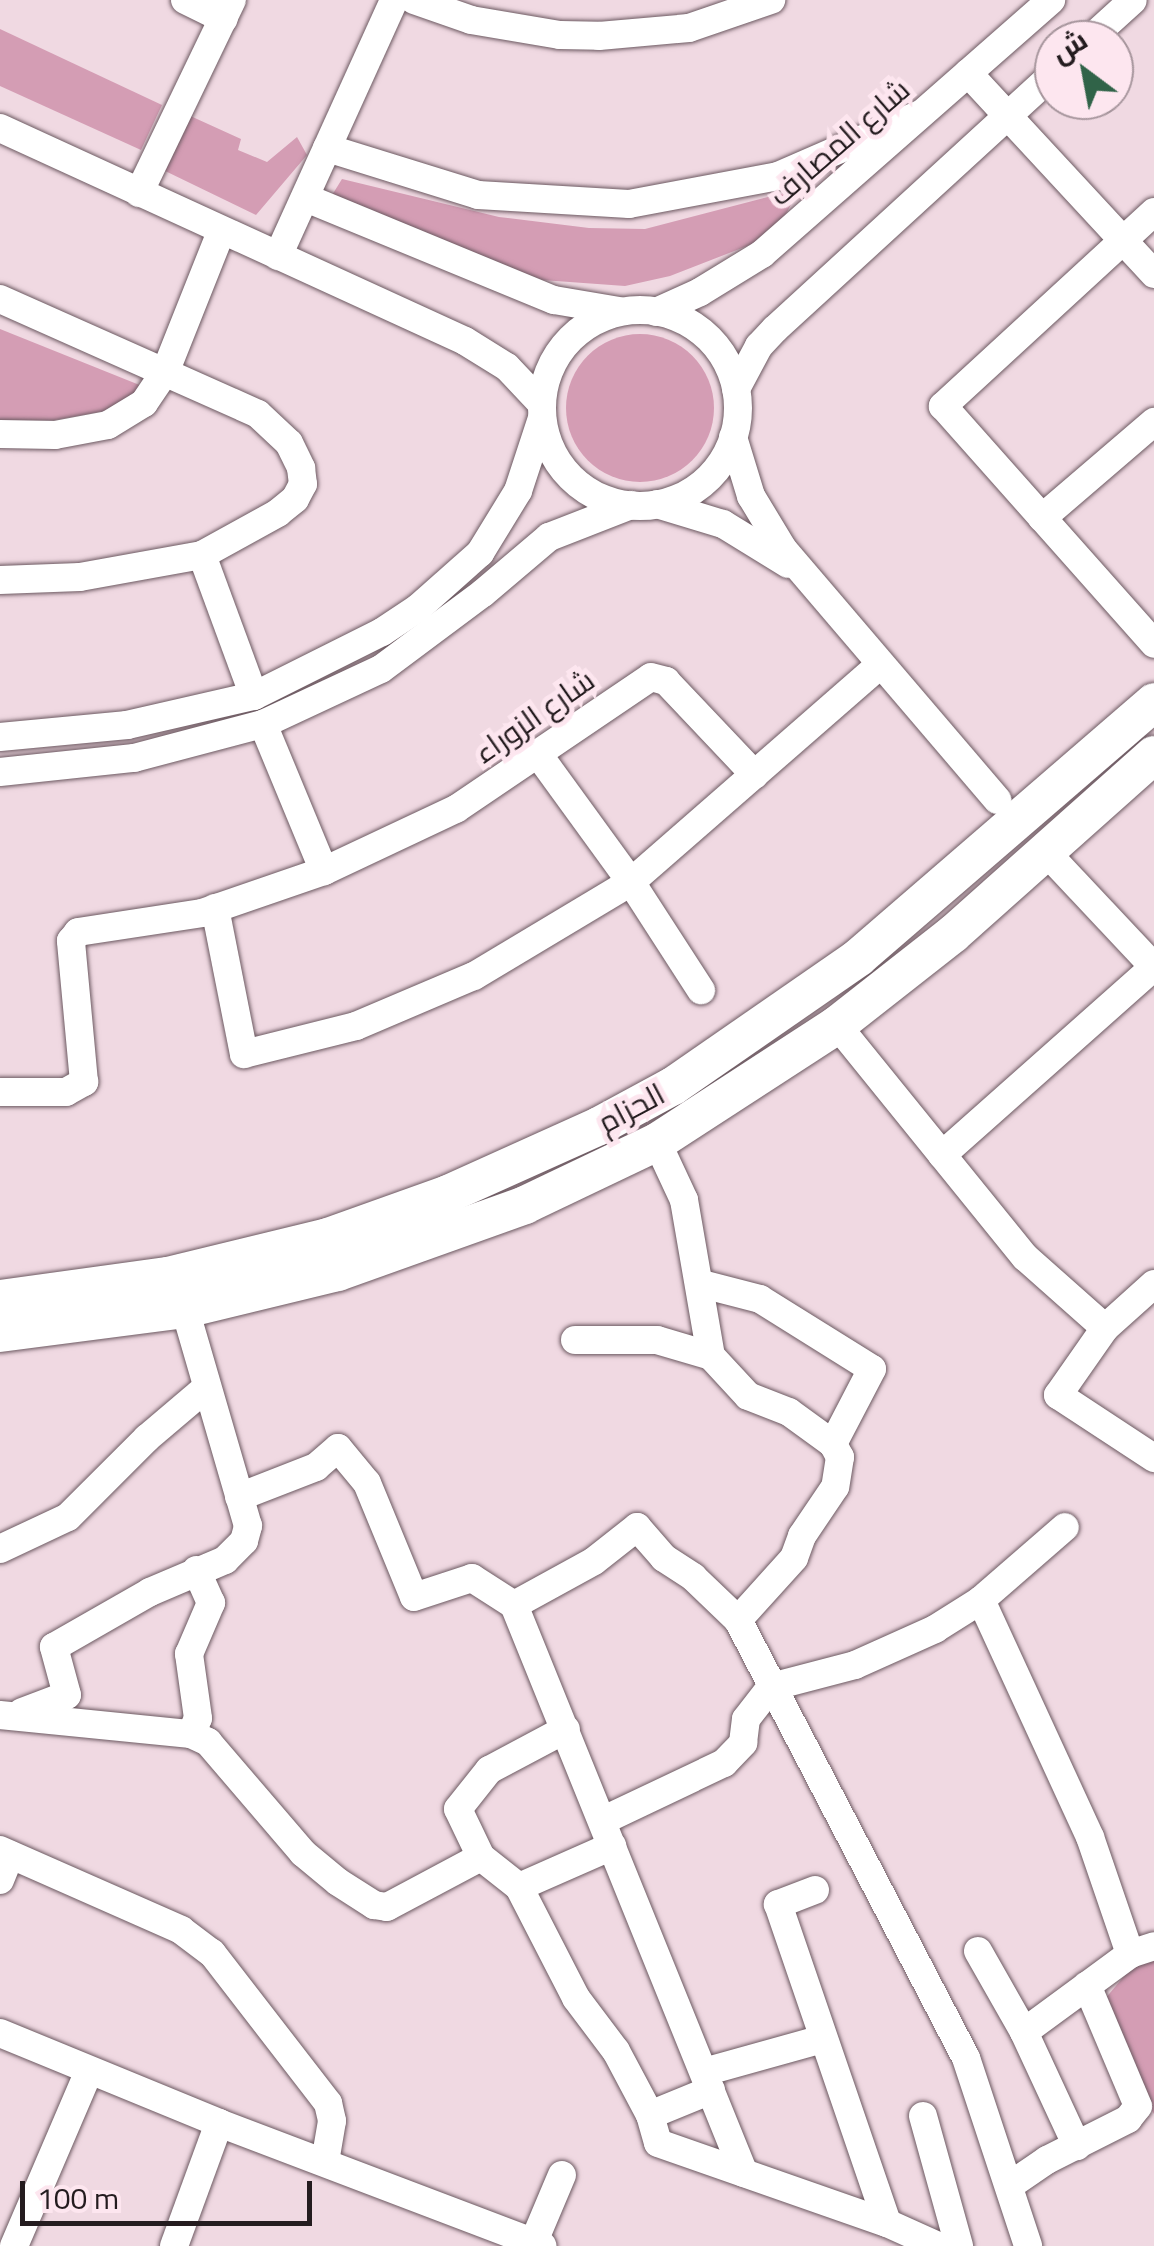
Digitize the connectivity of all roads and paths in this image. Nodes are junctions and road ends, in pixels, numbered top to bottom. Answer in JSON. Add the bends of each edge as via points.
{"nodes":[{"id":1,"x":185,"y":0,"type":"edge"},
{"id":2,"x":394,"y":0,"type":"edge"},
{"id":3,"x":414,"y":0,"type":"edge"},
{"id":4,"x":771,"y":0,"type":"edge"},
{"id":5,"x":1051,"y":0,"type":"edge"},
{"id":6,"x":1132,"y":0,"type":"edge"},
{"id":7,"x":228,"y":9,"type":"edge"},
{"id":8,"x":1110,"y":20,"type":"edge"},
{"id":9,"x":968,"y":73,"type":"junction"},
{"id":10,"x":1034,"y":91,"type":"edge"},
{"id":11,"x":918,"y":115,"type":"junction"},
{"id":12,"x":1008,"y":115,"type":"junction"},
{"id":13,"x":0,"y":128,"type":"edge"},
{"id":14,"x":327,"y":148,"type":"junction"},
{"id":15,"x":140,"y":194,"type":"junction"},
{"id":16,"x":306,"y":198,"type":"junction"},
{"id":17,"x":1154,"y":212,"type":"edge"},
{"id":18,"x":221,"y":232,"type":"junction"},
{"id":19,"x":1124,"y":241,"type":"junction"},
{"id":20,"x":278,"y":256,"type":"junction"},
{"id":21,"x":1154,"y":274,"type":"edge"},
{"id":22,"x":0,"y":299,"type":"edge"},
{"id":23,"x":626,"y":312,"type":"junction"},
{"id":24,"x":656,"y":312,"type":"junction"},
{"id":25,"x":166,"y":370,"type":"junction"},
{"id":26,"x":736,"y":389,"type":"junction"},
{"id":27,"x":542,"y":411,"type":"junction"},
{"id":28,"x":1154,"y":422,"type":"edge"},
{"id":29,"x":0,"y":434,"type":"edge"},
{"id":30,"x":733,"y":437,"type":"junction"},
{"id":31,"x":644,"y":505,"type":"junction"},
{"id":32,"x":1042,"y":518,"type":"junction"},
{"id":33,"x":202,"y":555,"type":"junction"},
{"id":34,"x":804,"y":577,"type":"junction"},
{"id":35,"x":0,"y":580,"type":"edge"},
{"id":36,"x":1154,"y":644,"type":"edge"},
{"id":37,"x":880,"y":665,"type":"junction"},
{"id":38,"x":254,"y":696,"type":"junction"},
{"id":39,"x":1154,"y":702,"type":"edge"},
{"id":40,"x":263,"y":724,"type":"junction"},
{"id":41,"x":0,"y":737,"type":"edge"},
{"id":42,"x":538,"y":754,"type":"junction"},
{"id":43,"x":1154,"y":755,"type":"edge"},
{"id":44,"x":0,"y":772,"type":"edge"},
{"id":45,"x":755,"y":774,"type":"junction"},
{"id":46,"x":997,"y":800,"type":"dead end"},
{"id":47,"x":1046,"y":852,"type":"junction"},
{"id":48,"x":324,"y":872,"type":"junction"},
{"id":49,"x":631,"y":882,"type":"junction"},
{"id":50,"x":215,"y":908,"type":"junction"},
{"id":51,"x":1154,"y":967,"type":"edge"},
{"id":52,"x":702,"y":990,"type":"dead end"},
{"id":53,"x":837,"y":1025,"type":"junction"},
{"id":54,"x":0,"y":1092,"type":"edge"},
{"id":55,"x":657,"y":1142,"type":"junction"},
{"id":56,"x":942,"y":1155,"type":"junction"},
{"id":57,"x":702,"y":1284,"type":"junction"},
{"id":58,"x":1154,"y":1284,"type":"edge"},
{"id":59,"x":0,"y":1298,"type":"edge"},
{"id":60,"x":185,"y":1309,"type":"junction"},
{"id":61,"x":1105,"y":1328,"type":"junction"},
{"id":62,"x":0,"y":1333,"type":"edge"},
{"id":63,"x":575,"y":1340,"type":"dead end"},
{"id":64,"x":711,"y":1356,"type":"junction"},
{"id":65,"x":206,"y":1388,"type":"junction"},
{"id":66,"x":833,"y":1444,"type":"junction"},
{"id":67,"x":1154,"y":1458,"type":"edge"},
{"id":68,"x":240,"y":1497,"type":"junction"},
{"id":69,"x":1065,"y":1527,"type":"dead end"},
{"id":70,"x":0,"y":1549,"type":"edge"},
{"id":71,"x":196,"y":1570,"type":"junction"},
{"id":72,"x":981,"y":1600,"type":"junction"},
{"id":73,"x":514,"y":1604,"type":"junction"},
{"id":74,"x":738,"y":1620,"type":"junction"},
{"id":75,"x":771,"y":1688,"type":"junction"},
{"id":76,"x":8,"y":1715,"type":"edge"},
{"id":77,"x":566,"y":1729,"type":"junction"},
{"id":78,"x":191,"y":1734,"type":"junction"},
{"id":79,"x":608,"y":1833,"type":"junction"},
{"id":80,"x":481,"y":1857,"type":"junction"},
{"id":81,"x":3,"y":1861,"type":"edge"},
{"id":82,"x":519,"y":1887,"type":"junction"},
{"id":83,"x":815,"y":1890,"type":"dead end"},
{"id":84,"x":978,"y":1950,"type":"dead end"},
{"id":85,"x":1142,"y":1950,"type":"edge"},
{"id":86,"x":1087,"y":1985,"type":"junction"},
{"id":87,"x":1024,"y":2032,"type":"junction"},
{"id":88,"x":0,"y":2033,"type":"edge"},
{"id":89,"x":822,"y":2039,"type":"junction"},
{"id":90,"x":89,"y":2071,"type":"junction"},
{"id":91,"x":707,"y":2081,"type":"junction"},
{"id":92,"x":650,"y":2115,"type":"junction"},
{"id":93,"x":922,"y":2116,"type":"dead end"},
{"id":94,"x":220,"y":2124,"type":"junction"},
{"id":95,"x":1078,"y":2146,"type":"junction"},
{"id":96,"x":324,"y":2162,"type":"junction"},
{"id":97,"x":744,"y":2173,"type":"junction"},
{"id":98,"x":562,"y":2175,"type":"dead end"},
{"id":99,"x":1008,"y":2186,"type":"junction"},
{"id":100,"x":887,"y":2222,"type":"junction"},
{"id":101,"x":536,"y":2245,"type":"edge"},
{"id":102,"x":14,"y":2246,"type":"edge"},
{"id":103,"x":174,"y":2246,"type":"edge"},
{"id":104,"x":938,"y":2246,"type":"edge"},
{"id":105,"x":959,"y":2246,"type":"edge"},
{"id":106,"x":1028,"y":2246,"type":"edge"}],
"edges":[{"from":1,"to":7,"type":"street"},
{"from":2,"to":14,"type":"street"},
{"from":3,"to":4,"type":"street","via":[[517,29],[599,36],[689,28]]},
{"from":5,"to":9,"type":"street","name":"شارع المصارف"},
{"from":6,"to":8,"type":"street"},
{"from":7,"to":15,"type":"street"},
{"from":9,"to":11,"type":"street","name":"شارع المصارف"},
{"from":9,"to":12,"type":"street"},
{"from":10,"to":12,"type":"street"},
{"from":11,"to":14,"type":"street","via":[[778,176],[629,204],[478,195]]},
{"from":11,"to":24,"type":"street","name":"شارع المصارف","via":[[762,254]]},
{"from":12,"to":19,"type":"street"},
{"from":12,"to":26,"type":"street","via":[[775,329]]},
{"from":13,"to":15,"type":"street"},
{"from":14,"to":16,"type":"street"},
{"from":15,"to":18,"type":"street"},
{"from":16,"to":20,"type":"street"},
{"from":16,"to":23,"type":"street","via":[[554,300]]},
{"from":17,"to":19,"type":"street"},
{"from":18,"to":20,"type":"street"},
{"from":18,"to":25,"type":"street"},
{"from":19,"to":21,"type":"street"},
{"from":19,"to":32,"type":"street","via":[[943,406]]},
{"from":20,"to":27,"type":"street","via":[[465,341],[507,367]]},
{"from":22,"to":25,"type":"street"},
{"from":23,"to":24,"type":"street"},
{"from":23,"to":27,"type":"street","via":[[584,328],[563,348],[548,374]]},
{"from":24,"to":26,"type":"street","via":[[708,338]]},
{"from":25,"to":29,"type":"street","via":[[144,403],[108,425],[54,435]]},
{"from":25,"to":33,"type":"street","via":[[276,426],[301,468],[303,484],[294,500]]},
{"from":26,"to":30,"type":"street"},
{"from":27,"to":31,"type":"street","via":[[557,460],[576,483],[602,498]]},
{"from":27,"to":38,"type":"street","via":[[528,468],[507,513],[454,580],[382,632]]},
{"from":28,"to":32,"type":"street"},
{"from":30,"to":31,"type":"street","via":[[709,477],[690,492]]},
{"from":30,"to":34,"type":"street","via":[[751,496]]},
{"from":31,"to":34,"type":"street","via":[[723,524]]},
{"from":31,"to":40,"type":"street","via":[[549,537],[380,669]]},
{"from":32,"to":36,"type":"street"},
{"from":33,"to":35,"type":"street","via":[[80,577]]},
{"from":33,"to":38,"type":"street"},
{"from":34,"to":37,"type":"street"},
{"from":37,"to":45,"type":"street"},
{"from":37,"to":46,"type":"street"},
{"from":38,"to":41,"type":"street","via":[[127,726]]},
{"from":39,"to":59,"type":"main road","name":"الحزام","via":[[859,956],[673,1086],[598,1126],[479,1181],[328,1237],[168,1276]]},
{"from":40,"to":44,"type":"street","via":[[134,758]]},
{"from":40,"to":48,"type":"street"},
{"from":42,"to":45,"type":"street","name":"شارع الزوراء","via":[[651,677],[666,681]]},
{"from":42,"to":48,"type":"street","name":"شارع الزوراء","via":[[456,809]]},
{"from":42,"to":49,"type":"street"},
{"from":43,"to":47,"type":"main road"},
{"from":45,"to":49,"type":"street"},
{"from":47,"to":51,"type":"street"},
{"from":47,"to":53,"type":"main road"},
{"from":48,"to":50,"type":"street","name":"شارع الزوراء"},
{"from":49,"to":50,"type":"street","via":[[523,950],[438,992],[356,1026],[244,1054]]},
{"from":49,"to":52,"type":"street"},
{"from":50,"to":54,"type":"street","name":"شارع الزوراء","via":[[78,932],[72,941],[84,1082],[66,1092]]},
{"from":51,"to":56,"type":"street"},
{"from":53,"to":55,"type":"main road"},
{"from":53,"to":56,"type":"street"},
{"from":55,"to":57,"type":"street","via":[[684,1200]]},
{"from":55,"to":60,"type":"main road","via":[[431,1241],[338,1272]]},
{"from":56,"to":61,"type":"street","via":[[1026,1257]]},
{"from":57,"to":64,"type":"street"},
{"from":57,"to":66,"type":"street","via":[[760,1299],[872,1369]]},
{"from":58,"to":61,"type":"street"},
{"from":60,"to":62,"type":"main road"},
{"from":60,"to":65,"type":"street"},
{"from":61,"to":67,"type":"street","via":[[1058,1395]]},
{"from":63,"to":64,"type":"street","via":[[656,1340]]},
{"from":64,"to":66,"type":"street","via":[[748,1396],[790,1412]]},
{"from":65,"to":68,"type":"street"},
{"from":65,"to":70,"type":"street","via":[[68,1517]]},
{"from":66,"to":74,"type":"street","via":[[840,1457],[834,1487],[794,1558]]},
{"from":68,"to":71,"type":"street","via":[[248,1526],[244,1541],[235,1553]]},
{"from":68,"to":73,"type":"street","via":[[316,1467],[338,1448],[367,1483],[414,1597],[472,1578]]},
{"from":69,"to":72,"type":"street"},
{"from":71,"to":76,"type":"street","via":[[54,1648],[67,1695]]},
{"from":71,"to":78,"type":"street","via":[[210,1602],[189,1654],[198,1718]]},
{"from":72,"to":75,"type":"street","via":[[910,1642]]},
{"from":72,"to":85,"type":"street"},
{"from":73,"to":74,"type":"street","via":[[594,1561],[636,1527]]},
{"from":73,"to":77,"type":"street"},
{"from":74,"to":75,"type":"street"},
{"from":75,"to":79,"type":"street","via":[[746,1719],[744,1744],[724,1763]]},
{"from":75,"to":99,"type":"street","via":[[966,2058]]},
{"from":76,"to":78,"type":"street"},
{"from":77,"to":79,"type":"street"},
{"from":77,"to":80,"type":"street","via":[[489,1770],[458,1809]]},
{"from":78,"to":80,"type":"street","via":[[219,1753],[318,1867],[374,1905],[387,1906]]},
{"from":79,"to":82,"type":"street"},
{"from":79,"to":91,"type":"street"},
{"from":80,"to":82,"type":"street"},
{"from":81,"to":96,"type":"street","via":[[181,1930],[212,1953],[328,2103],[332,2120]]},
{"from":82,"to":92,"type":"street","via":[[576,1998],[616,2051]]},
{"from":83,"to":89,"type":"street","via":[[778,1904]]},
{"from":84,"to":87,"type":"street"},
{"from":85,"to":86,"type":"street"},
{"from":86,"to":87,"type":"street"},
{"from":86,"to":95,"type":"street","via":[[1138,2106],[1128,2119]]},
{"from":87,"to":95,"type":"street"},
{"from":88,"to":90,"type":"street"},
{"from":89,"to":91,"type":"street"},
{"from":89,"to":100,"type":"street"},
{"from":90,"to":94,"type":"street"},
{"from":90,"to":102,"type":"street"},
{"from":91,"to":92,"type":"street"},
{"from":91,"to":97,"type":"street"},
{"from":92,"to":97,"type":"street","via":[[658,2143]]},
{"from":93,"to":105,"type":"street"},
{"from":94,"to":96,"type":"street"},
{"from":94,"to":103,"type":"street"},
{"from":95,"to":99,"type":"street"},
{"from":96,"to":101,"type":"street"},
{"from":97,"to":100,"type":"street"},
{"from":98,"to":101,"type":"street"},
{"from":99,"to":106,"type":"street"},
{"from":100,"to":104,"type":"street"}]}
